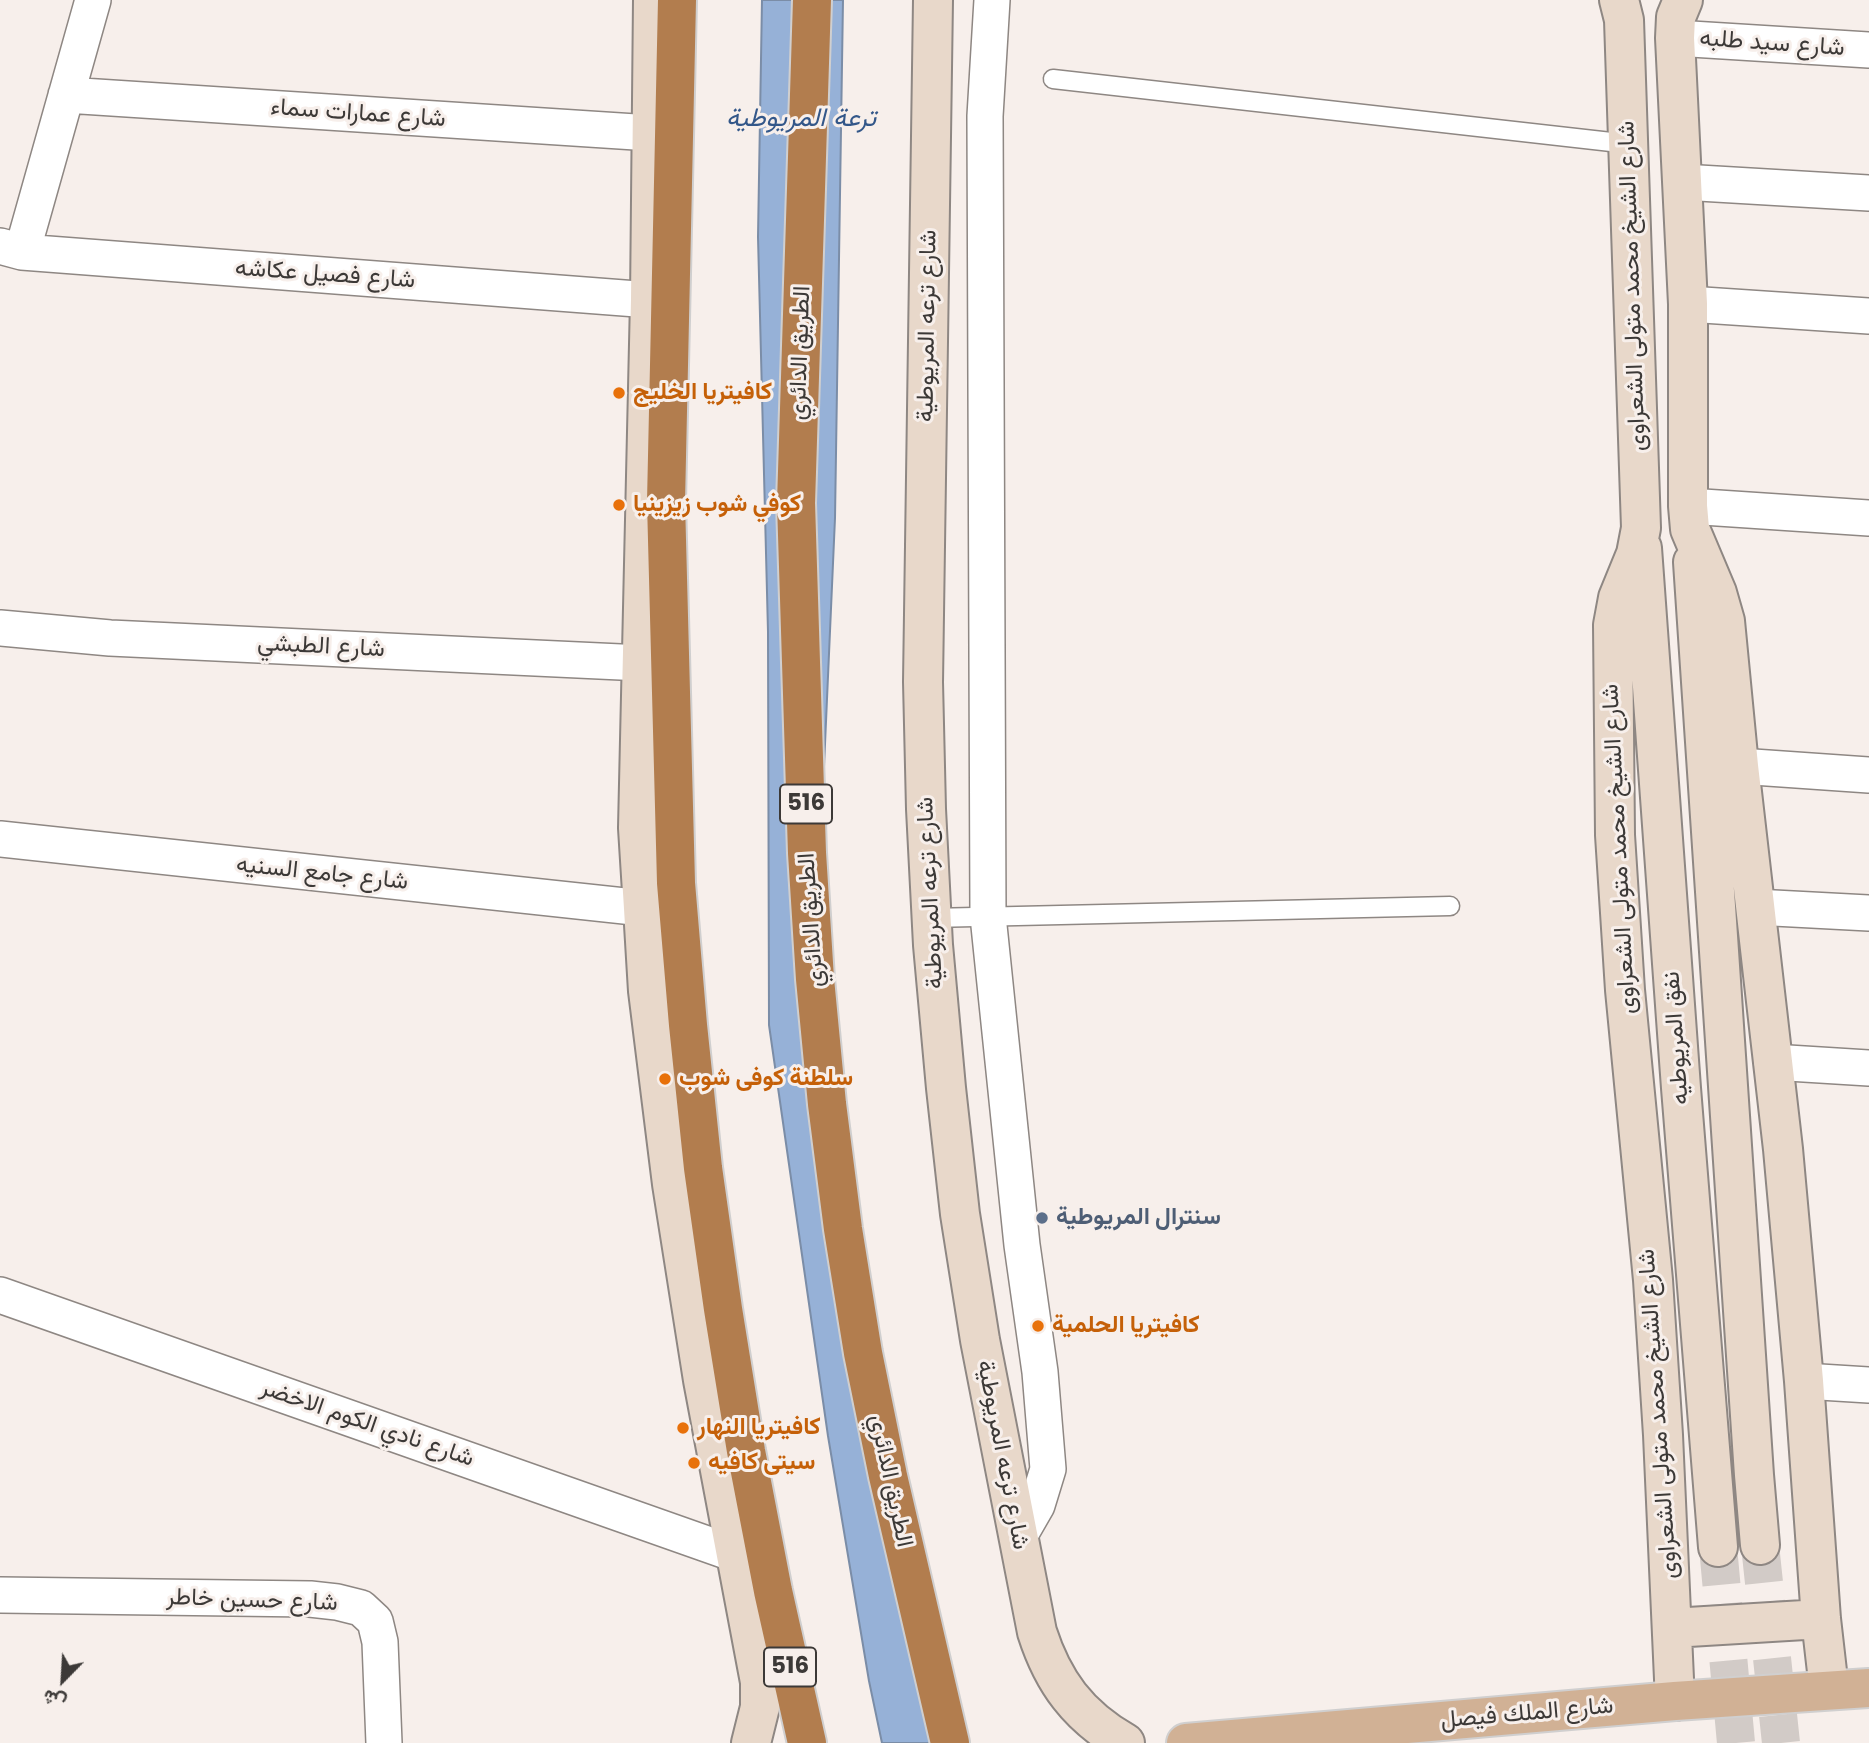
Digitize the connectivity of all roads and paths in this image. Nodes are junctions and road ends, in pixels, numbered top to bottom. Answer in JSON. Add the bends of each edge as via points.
{"nodes":[{"id":1,"x":93,"y":0,"type":"edge"},
{"id":2,"x":653,"y":0,"type":"edge"},
{"id":3,"x":677,"y":0,"type":"edge"},
{"id":4,"x":812,"y":0,"type":"edge"},
{"id":5,"x":933,"y":0,"type":"edge"},
{"id":6,"x":992,"y":0,"type":"edge"},
{"id":7,"x":1622,"y":7,"type":"edge"},
{"id":8,"x":1677,"y":14,"type":"edge"},
{"id":9,"x":1869,"y":50,"type":"edge"},
{"id":10,"x":1053,"y":79,"type":"dead end"},
{"id":11,"x":66,"y":95,"type":"junction"},
{"id":12,"x":651,"y":133,"type":"junction"},
{"id":13,"x":1629,"y":145,"type":"junction"},
{"id":14,"x":1682,"y":182,"type":"junction"},
{"id":15,"x":1869,"y":193,"type":"edge"},
{"id":16,"x":11,"y":249,"type":"edge"},
{"id":17,"x":650,"y":300,"type":"junction"},
{"id":18,"x":1688,"y":304,"type":"junction"},
{"id":19,"x":1869,"y":316,"type":"edge"},
{"id":20,"x":1689,"y":517,"type":"junction"},
{"id":21,"x":1869,"y":517,"type":"edge"},
{"id":22,"x":1641,"y":528,"type":"junction"},
{"id":23,"x":0,"y":628,"type":"edge"},
{"id":24,"x":642,"y":663,"type":"junction"},
{"id":25,"x":1739,"y":766,"type":"junction"},
{"id":26,"x":1869,"y":775,"type":"edge"},
{"id":27,"x":0,"y":839,"type":"edge"},
{"id":28,"x":1450,"y":906,"type":"dead end"},
{"id":29,"x":1755,"y":907,"type":"junction"},
{"id":30,"x":643,"y":908,"type":"junction"},
{"id":31,"x":1869,"y":913,"type":"edge"},
{"id":32,"x":988,"y":916,"type":"junction"},
{"id":33,"x":931,"y":918,"type":"junction"},
{"id":34,"x":1772,"y":1062,"type":"junction"},
{"id":35,"x":1869,"y":1068,"type":"edge"},
{"id":36,"x":0,"y":1295,"type":"edge"},
{"id":37,"x":1804,"y":1381,"type":"junction"},
{"id":38,"x":1869,"y":1385,"type":"edge"},
{"id":39,"x":1018,"y":1538,"type":"junction"},
{"id":40,"x":1760,"y":1545,"type":"tunnel mouth"},
{"id":41,"x":1718,"y":1547,"type":"tunnel mouth"},
{"id":42,"x":734,"y":1554,"type":"junction"},
{"id":43,"x":0,"y":1595,"type":"edge"},
{"id":44,"x":1821,"y":1619,"type":"junction"},
{"id":45,"x":1672,"y":1628,"type":"junction"},
{"id":46,"x":1869,"y":1688,"type":"edge"},
{"id":47,"x":1829,"y":1689,"type":"junction"},
{"id":48,"x":1675,"y":1701,"type":"junction"},
{"id":49,"x":384,"y":1743,"type":"edge"},
{"id":50,"x":751,"y":1743,"type":"edge"},
{"id":51,"x":807,"y":1743,"type":"edge"},
{"id":52,"x":950,"y":1743,"type":"edge"},
{"id":53,"x":1125,"y":1743,"type":"edge"},
{"id":54,"x":1186,"y":1743,"type":"edge"}],
"edges":[{"from":1,"to":11,"type":"street"},
{"from":2,"to":12,"type":"main road"},
{"from":3,"to":51,"type":"highway","number":"516","via":[[666,502],[676,883],[698,1116],[723,1309],[773,1591]]},
{"from":4,"to":52,"type":"highway","name":"الطريق الدائري","number":"516","via":[[796,503],[815,979],[843,1229],[863,1353]]},
{"from":5,"to":33,"type":"main road","name":"شارع ترعه المريوطية","via":[[923,682]]},
{"from":6,"to":32,"type":"street","via":[[985,116]]},
{"from":7,"to":13,"type":"main road","name":"شارع الشيخ محمد متولى الشعراوى"},
{"from":8,"to":9,"type":"street","name":"شارع سيد طلبه"},
{"from":8,"to":14,"type":"main road","name":"شارع الشيخ محمد متولى الشعراوى"},
{"from":10,"to":13,"type":"lane"},
{"from":11,"to":12,"type":"street","name":"شارع عمارات سماء"},
{"from":11,"to":16,"type":"street"},
{"from":12,"to":17,"type":"main road"},
{"from":13,"to":22,"type":"main road","name":"شارع الشيخ محمد متولى الشعراوى"},
{"from":14,"to":15,"type":"street"},
{"from":14,"to":18,"type":"main road","name":"شارع الشيخ محمد متولى الشعراوى"},
{"from":16,"to":17,"type":"street","name":"شارع فصيل عكاشه"},
{"from":17,"to":24,"type":"main road"},
{"from":18,"to":19,"type":"street"},
{"from":18,"to":20,"type":"main road","name":"شارع الشيخ محمد متولى الشعراوى"},
{"from":20,"to":21,"type":"street"},
{"from":20,"to":25,"type":"main road","name":"شارع الشيخ محمد متولى الشعراوى","via":[[1725,621]]},
{"from":20,"to":40,"type":"main road","name":"نفق المريوطيه"},
{"from":22,"to":41,"type":"main road","name":"نفق المريوطيه"},
{"from":22,"to":45,"type":"main road","name":"شارع الشيخ محمد متولى الشعراوى","via":[[1613,625],[1615,835],[1653,1280]]},
{"from":23,"to":24,"type":"street","name":"شارع الطبشي","via":[[110,638]]},
{"from":24,"to":30,"type":"main road","via":[[638,828]]},
{"from":25,"to":26,"type":"street"},
{"from":25,"to":29,"type":"main road","name":"شارع الشيخ محمد متولى الشعراوى"},
{"from":27,"to":30,"type":"street","name":"شارع جامع السنيه"},
{"from":28,"to":32,"type":"lane"},
{"from":29,"to":31,"type":"street"},
{"from":29,"to":34,"type":"main road","name":"شارع الشيخ محمد متولى الشعراوى"},
{"from":30,"to":42,"type":"main road","via":[[648,991],[673,1184]]},
{"from":32,"to":33,"type":"lane"},
{"from":32,"to":39,"type":"street","via":[[1048,1469],[1037,1505]]},
{"from":33,"to":39,"type":"main road","name":"شارع ترعه المريوطية","via":[[960,1214]]},
{"from":34,"to":35,"type":"street"},
{"from":34,"to":37,"type":"main road","name":"شارع الشيخ محمد متولى الشعراوى"},
{"from":36,"to":42,"type":"street","name":"شارع نادي الكوم الاخضر"},
{"from":37,"to":38,"type":"street"},
{"from":37,"to":44,"type":"main road","name":"شارع الشيخ محمد متولى الشعراوى"},
{"from":39,"to":53,"type":"main road","name":"شارع ترعه المريوطية","via":[[1037,1632],[1053,1673],[1085,1714]]},
{"from":42,"to":50,"type":"main road","via":[[760,1682],[760,1707]]},
{"from":43,"to":49,"type":"street","name":"شارع حسين خاطر","via":[[310,1599],[360,1608],[376,1621],[380,1642]]},
{"from":44,"to":45,"type":"main road"},
{"from":44,"to":47,"type":"main road","name":"شارع الشيخ محمد متولى الشعراوى"},
{"from":45,"to":48,"type":"main road","name":"شارع الشيخ محمد متولى الشعراوى"},
{"from":46,"to":47,"type":"main road","name":"شارع الملك فيصل"},
{"from":47,"to":48,"type":"main road","name":"شارع الملك فيصل"},
{"from":48,"to":54,"type":"main road","name":"شارع الملك فيصل"}]}
